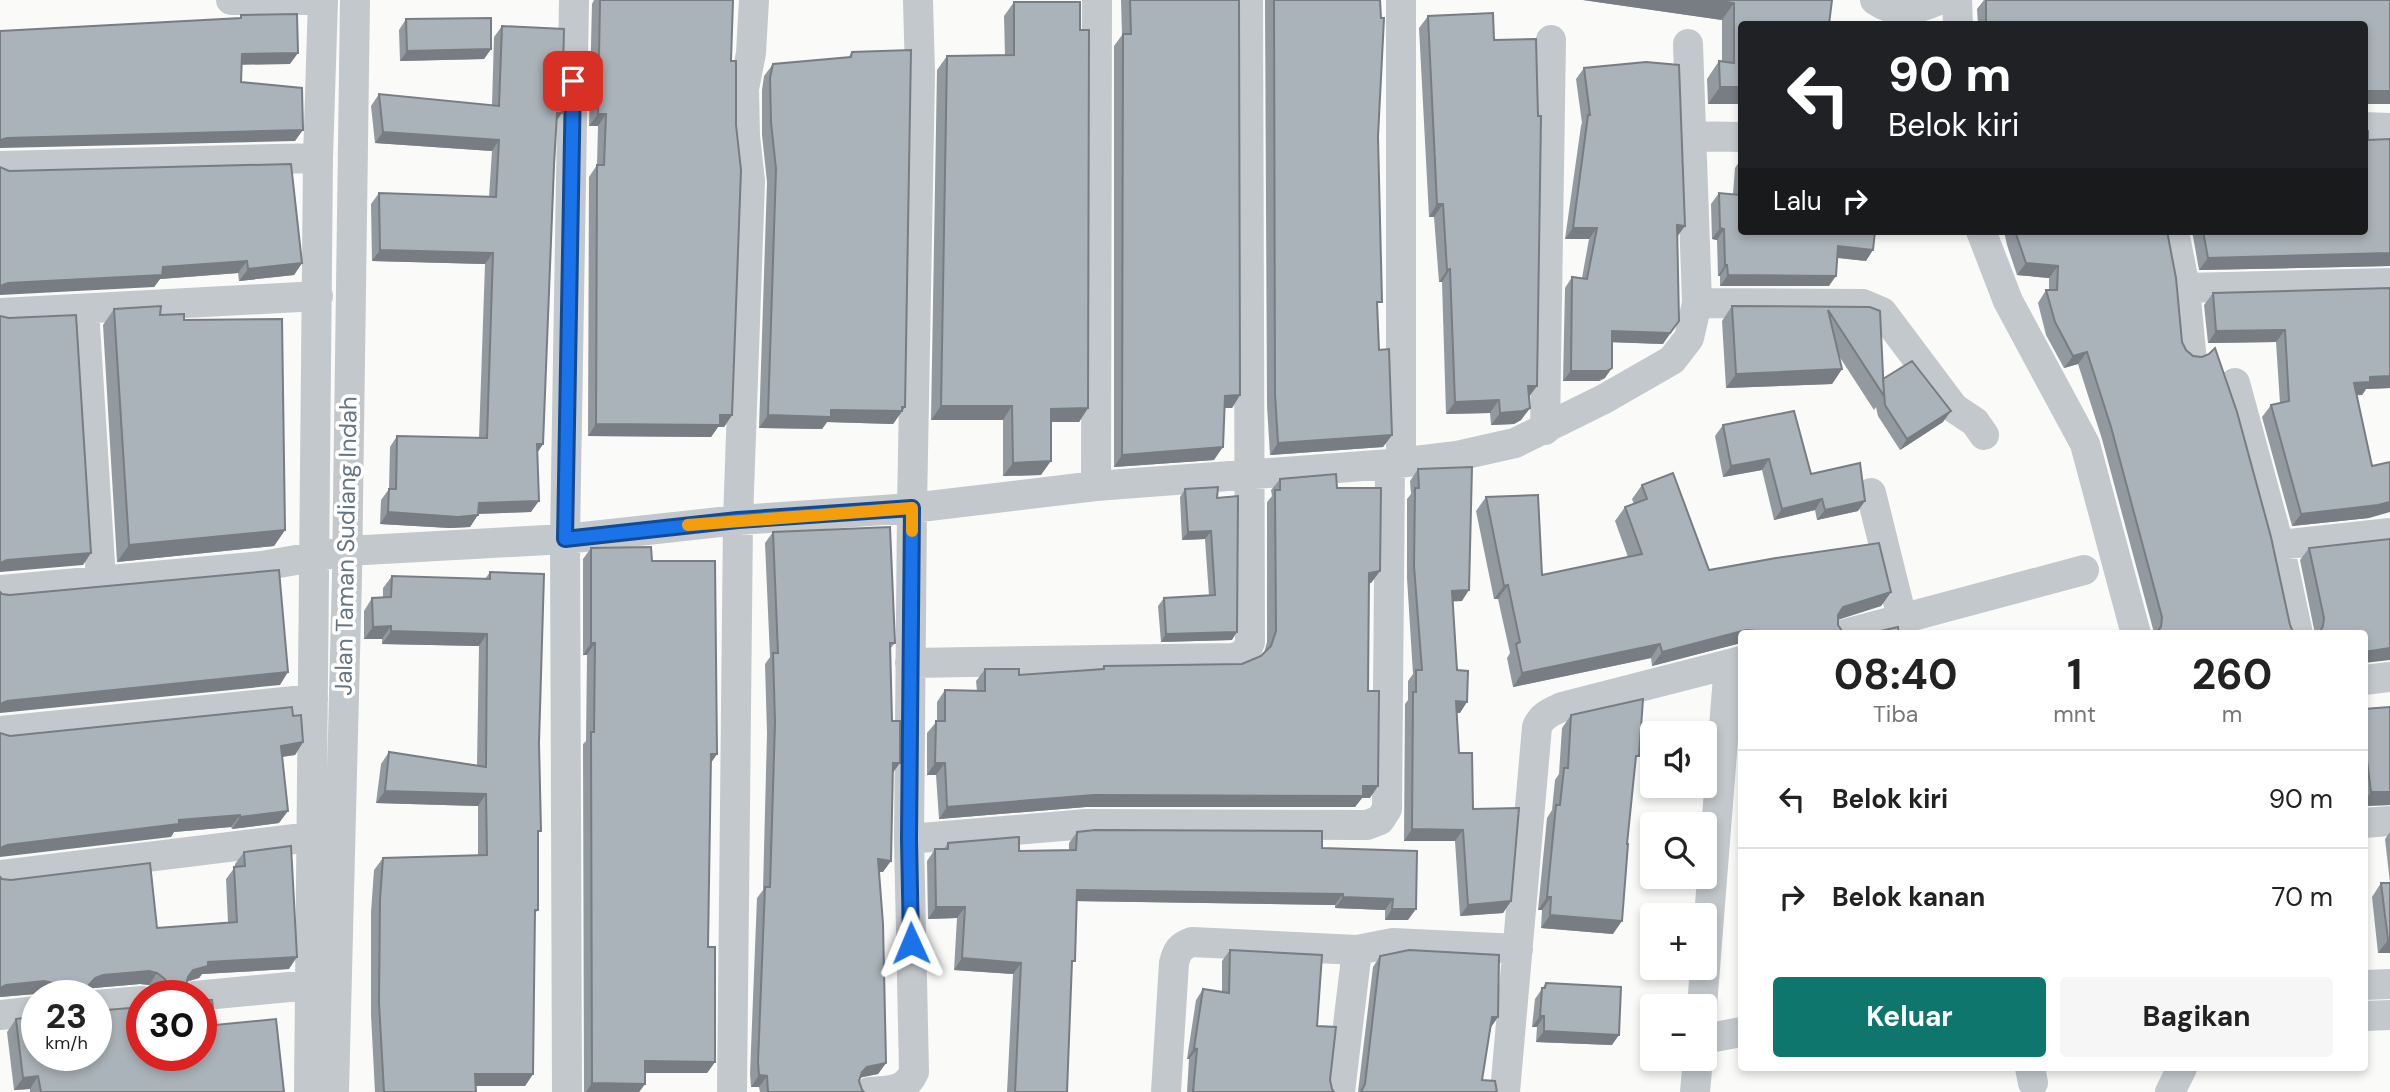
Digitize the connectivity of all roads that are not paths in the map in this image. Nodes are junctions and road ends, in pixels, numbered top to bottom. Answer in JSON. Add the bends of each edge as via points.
{"nodes":[{"id":1,"x":231,"y":0,"type":"edge"},
{"id":2,"x":323,"y":0,"type":"edge"},
{"id":3,"x":355,"y":0,"type":"edge"},
{"id":4,"x":574,"y":0,"type":"edge"},
{"id":5,"x":754,"y":0,"type":"edge"},
{"id":6,"x":918,"y":0,"type":"edge"},
{"id":7,"x":1097,"y":0,"type":"edge"},
{"id":8,"x":1248,"y":0,"type":"edge"},
{"id":9,"x":1401,"y":0,"type":"edge"},
{"id":10,"x":1875,"y":0,"type":"edge"},
{"id":11,"x":1939,"y":0,"type":"edge"},
{"id":12,"x":1957,"y":0,"type":"edge"},
{"id":13,"x":1958,"y":21,"type":"edge"},
{"id":14,"x":1551,"y":40,"type":"dead end"},
{"id":15,"x":1688,"y":44,"type":"dead end"},
{"id":16,"x":2368,"y":127,"type":"edge"},
{"id":17,"x":2390,"y":128,"type":"edge"},
{"id":18,"x":1691,"y":136,"type":"junction"},
{"id":19,"x":1738,"y":136,"type":"edge"},
{"id":20,"x":318,"y":158,"type":"junction"},
{"id":21,"x":0,"y":166,"type":"edge"},
{"id":22,"x":1983,"y":235,"type":"edge"},
{"id":23,"x":2175,"y":235,"type":"edge"},
{"id":24,"x":2390,"y":283,"type":"edge"},
{"id":25,"x":2185,"y":288,"type":"junction"},
{"id":26,"x":318,"y":296,"type":"junction"},
{"id":27,"x":1697,"y":303,"type":"junction"},
{"id":28,"x":84,"y":309,"type":"junction"},
{"id":29,"x":0,"y":313,"type":"edge"},
{"id":30,"x":2191,"y":352,"type":"edge"},
{"id":31,"x":2235,"y":383,"type":"dead end"},
{"id":32,"x":1545,"y":430,"type":"junction"},
{"id":33,"x":1984,"y":435,"type":"dead end"},
{"id":34,"x":1395,"y":463,"type":"junction"},
{"id":35,"x":1251,"y":474,"type":"junction"},
{"id":36,"x":1096,"y":485,"type":"junction"},
{"id":37,"x":1871,"y":493,"type":"dead end"},
{"id":38,"x":912,"y":508,"type":"junction"},
{"id":39,"x":738,"y":520,"type":"junction"},
{"id":40,"x":2390,"y":533,"type":"edge"},
{"id":41,"x":565,"y":539,"type":"junction"},
{"id":42,"x":2279,"y":545,"type":"junction"},
{"id":43,"x":346,"y":551,"type":"junction"},
{"id":44,"x":314,"y":556,"type":"junction"},
{"id":45,"x":2084,"y":570,"type":"dead end"},
{"id":46,"x":101,"y":580,"type":"junction"},
{"id":47,"x":0,"y":590,"type":"edge"},
{"id":48,"x":1921,"y":621,"type":"edge"},
{"id":49,"x":1868,"y":630,"type":"edge"},
{"id":50,"x":2135,"y":630,"type":"edge"},
{"id":51,"x":2297,"y":630,"type":"edge"},
{"id":52,"x":1735,"y":662,"type":"edge"},
{"id":53,"x":910,"y":663,"type":"junction"},
{"id":54,"x":2390,"y":677,"type":"edge"},
{"id":55,"x":2368,"y":680,"type":"edge"},
{"id":56,"x":313,"y":699,"type":"junction"},
{"id":57,"x":0,"y":732,"type":"edge"},
{"id":58,"x":2390,"y":821,"type":"edge"},
{"id":59,"x":2368,"y":823,"type":"edge"},
{"id":60,"x":311,"y":837,"type":"junction"},
{"id":61,"x":909,"y":839,"type":"junction"},
{"id":62,"x":1728,"y":855,"type":"edge"},
{"id":63,"x":0,"y":875,"type":"edge"},
{"id":64,"x":1357,"y":950,"type":"junction"},
{"id":65,"x":1518,"y":950,"type":"junction"},
{"id":66,"x":2390,"y":984,"type":"edge"},
{"id":67,"x":310,"y":985,"type":"junction"},
{"id":68,"x":2368,"y":985,"type":"edge"},
{"id":69,"x":217,"y":994,"type":"edge"},
{"id":70,"x":1704,"y":994,"type":"edge"},
{"id":71,"x":21,"y":1013,"type":"edge"},
{"id":72,"x":2390,"y":1014,"type":"edge"},
{"id":73,"x":0,"y":1015,"type":"edge"},
{"id":74,"x":2368,"y":1016,"type":"edge"},
{"id":75,"x":1738,"y":1033,"type":"edge"},
{"id":76,"x":1717,"y":1037,"type":"edge"},
{"id":77,"x":1697,"y":1071,"type":"edge"},
{"id":78,"x":2180,"y":1071,"type":"edge"},
{"id":79,"x":310,"y":1092,"type":"edge"},
{"id":80,"x":334,"y":1092,"type":"edge"},
{"id":81,"x":567,"y":1092,"type":"edge"},
{"id":82,"x":732,"y":1092,"type":"edge"},
{"id":83,"x":869,"y":1092,"type":"edge"},
{"id":84,"x":1166,"y":1092,"type":"edge"},
{"id":85,"x":1340,"y":1092,"type":"edge"},
{"id":86,"x":1505,"y":1092,"type":"edge"},
{"id":87,"x":1695,"y":1092,"type":"edge"},
{"id":88,"x":2170,"y":1092,"type":"edge"}],
"edges":[{"from":1,"to":2,"type":"street"},
{"from":2,"to":20,"type":"street"},
{"from":3,"to":43,"type":"street","name":"Jalan Taman Sudiang Indah"},
{"from":4,"to":41,"type":"street"},
{"from":5,"to":39,"type":"street","via":[[744,89],[750,181]]},
{"from":6,"to":38,"type":"street"},
{"from":7,"to":36,"type":"street"},
{"from":8,"to":35,"type":"street"},
{"from":9,"to":34,"type":"street"},
{"from":10,"to":11,"type":"street","via":[[1886,8],[1906,11]]},
{"from":12,"to":13,"type":"street"},
{"from":14,"to":32,"type":"street"},
{"from":15,"to":18,"type":"street"},
{"from":16,"to":17,"type":"street"},
{"from":18,"to":19,"type":"street"},
{"from":18,"to":27,"type":"street"},
{"from":20,"to":21,"type":"street"},
{"from":20,"to":26,"type":"street"},
{"from":22,"to":50,"type":"street","via":[[2008,302],[2085,443]]},
{"from":23,"to":25,"type":"street"},
{"from":24,"to":25,"type":"street"},
{"from":25,"to":30,"type":"street"},
{"from":26,"to":28,"type":"street"},
{"from":26,"to":44,"type":"street"},
{"from":27,"to":32,"type":"street","via":[[1689,338],[1672,360]]},
{"from":27,"to":33,"type":"street","via":[[1873,307],[1954,408],[1975,422]]},
{"from":28,"to":29,"type":"street"},
{"from":28,"to":46,"type":"street"},
{"from":31,"to":42,"type":"street"},
{"from":32,"to":34,"type":"street","via":[[1491,449]]},
{"from":34,"to":35,"type":"street"},
{"from":34,"to":61,"type":"street","via":[[1387,809],[1380,820],[1367,825],[1086,824]]},
{"from":35,"to":36,"type":"street"},
{"from":35,"to":53,"type":"street","via":[[1250,642],[1243,655]]},
{"from":36,"to":38,"type":"street"},
{"from":37,"to":48,"type":"street"},
{"from":38,"to":39,"type":"street"},
{"from":38,"to":53,"type":"street"},
{"from":39,"to":41,"type":"street"},
{"from":39,"to":82,"type":"street"},
{"from":40,"to":42,"type":"street"},
{"from":41,"to":43,"type":"street"},
{"from":41,"to":81,"type":"street"},
{"from":42,"to":51,"type":"street"},
{"from":43,"to":44,"type":"street"},
{"from":43,"to":80,"type":"street","name":"Jalan Taman Sudiang Indah"},
{"from":44,"to":46,"type":"street","via":[[262,566]]},
{"from":44,"to":56,"type":"street"},
{"from":45,"to":48,"type":"street"},
{"from":46,"to":47,"type":"street"},
{"from":48,"to":49,"type":"street"},
{"from":52,"to":62,"type":"street"},
{"from":52,"to":65,"type":"street","via":[[1562,708],[1540,720]]},
{"from":53,"to":61,"type":"street"},
{"from":54,"to":55,"type":"street"},
{"from":56,"to":57,"type":"street"},
{"from":56,"to":60,"type":"street"},
{"from":58,"to":59,"type":"street"},
{"from":60,"to":63,"type":"street"},
{"from":60,"to":67,"type":"street"},
{"from":61,"to":83,"type":"street","via":[[914,1072],[901,1088]]},
{"from":62,"to":70,"type":"street"},
{"from":64,"to":65,"type":"street","via":[[1393,943]]},
{"from":64,"to":84,"type":"street","via":[[1192,942],[1182,946],[1174,963]]},
{"from":64,"to":85,"type":"street"},
{"from":65,"to":86,"type":"street"},
{"from":66,"to":68,"type":"street"},
{"from":67,"to":69,"type":"street"},
{"from":67,"to":79,"type":"street"},
{"from":71,"to":73,"type":"street"},
{"from":72,"to":74,"type":"street"},
{"from":75,"to":76,"type":"street"},
{"from":77,"to":87,"type":"street"},
{"from":78,"to":88,"type":"street"}]}
